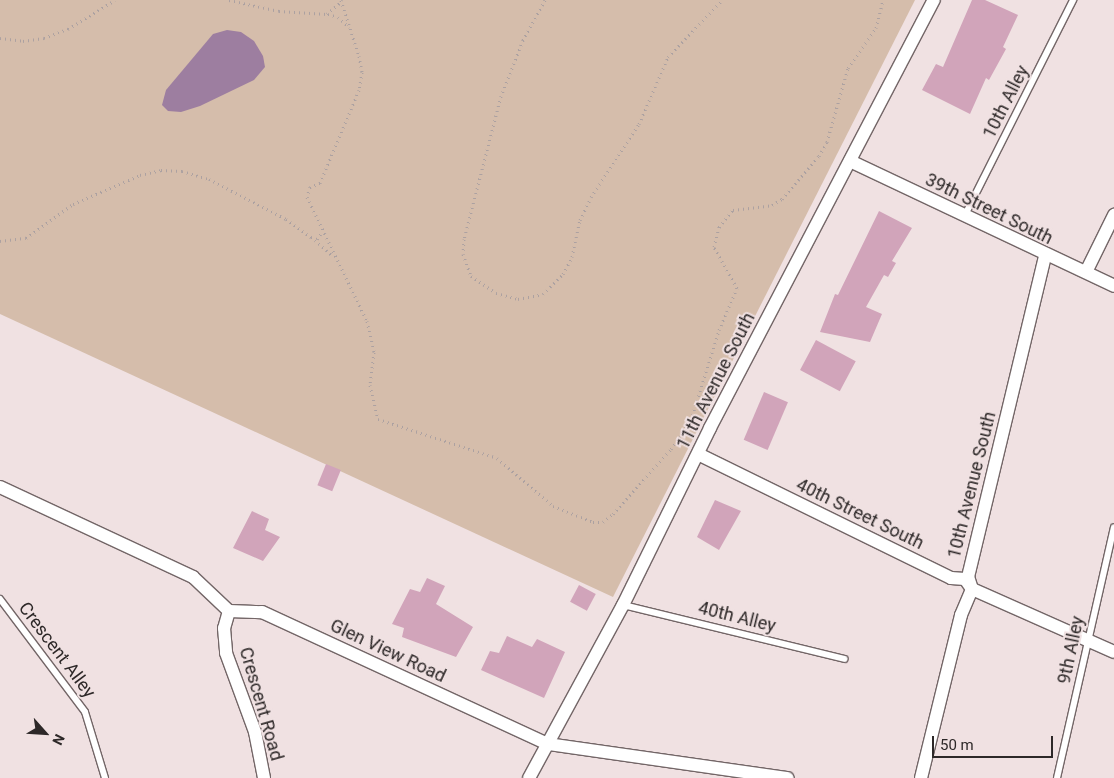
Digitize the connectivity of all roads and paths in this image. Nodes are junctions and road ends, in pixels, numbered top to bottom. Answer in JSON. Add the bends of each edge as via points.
{"nodes":[{"id":1,"x":115,"y":0,"type":"edge"},
{"id":2,"x":229,"y":0,"type":"edge"},
{"id":3,"x":545,"y":0,"type":"edge"},
{"id":4,"x":722,"y":0,"type":"edge"},
{"id":5,"x":883,"y":0,"type":"edge"},
{"id":6,"x":934,"y":0,"type":"edge"},
{"id":7,"x":1074,"y":0,"type":"edge"},
{"id":8,"x":342,"y":1,"type":"edge"},
{"id":9,"x":327,"y":14,"type":"junction"},
{"id":10,"x":350,"y":28,"type":"junction"},
{"id":11,"x":0,"y":38,"type":"edge"},
{"id":12,"x":850,"y":161,"type":"junction"},
{"id":13,"x":1114,"y":215,"type":"edge"},
{"id":14,"x":964,"y":217,"type":"junction"},
{"id":15,"x":322,"y":231,"type":"junction"},
{"id":16,"x":314,"y":238,"type":"junction"},
{"id":17,"x":0,"y":241,"type":"edge"},
{"id":18,"x":1045,"y":256,"type":"junction"},
{"id":19,"x":335,"y":258,"type":"junction"},
{"id":20,"x":1086,"y":272,"type":"junction"},
{"id":21,"x":1114,"y":286,"type":"edge"},
{"id":22,"x":698,"y":454,"type":"junction"},
{"id":23,"x":0,"y":487,"type":"edge"},
{"id":24,"x":1114,"y":527,"type":"edge"},
{"id":25,"x":972,"y":589,"type":"junction"},
{"id":26,"x":0,"y":600,"type":"edge"},
{"id":27,"x":623,"y":605,"type":"junction"},
{"id":28,"x":230,"y":611,"type":"junction"},
{"id":29,"x":1087,"y":640,"type":"junction"},
{"id":30,"x":1114,"y":652,"type":"edge"},
{"id":31,"x":845,"y":659,"type":"dead end"},
{"id":32,"x":548,"y":744,"type":"junction"},
{"id":33,"x":105,"y":778,"type":"edge"},
{"id":34,"x":264,"y":778,"type":"edge"},
{"id":35,"x":529,"y":778,"type":"edge"},
{"id":36,"x":788,"y":778,"type":"edge"},
{"id":37,"x":921,"y":778,"type":"edge"},
{"id":38,"x":1057,"y":778,"type":"edge"}],
"edges":[{"from":1,"to":11,"type":"path","via":[[68,29],[44,38],[23,41]]},
{"from":2,"to":9,"type":"path","via":[[279,11]]},
{"from":3,"to":4,"type":"path","via":[[523,40],[501,96],[464,239],[463,254],[472,276],[496,293],[518,299],[543,294],[564,274],[572,257],[580,220],[591,197],[639,124],[668,57]]},
{"from":5,"to":19,"type":"path","via":[[876,28],[848,68],[819,156],[782,199],[772,205],[733,210],[719,227],[714,247],[737,288],[719,330],[702,393],[682,436],[603,522],[567,515],[541,498],[497,458],[378,419],[372,401],[374,352],[367,321],[355,290]]},
{"from":6,"to":12,"type":"street","name":"11th Avenue South"},
{"from":7,"to":14,"type":"lane","name":"10th Alley"},
{"from":8,"to":9,"type":"path"},
{"from":8,"to":10,"type":"path"},
{"from":9,"to":10,"type":"path","via":[[338,16]]},
{"from":10,"to":15,"type":"path","via":[[362,72],[359,90],[320,183],[310,187],[308,197]]},
{"from":12,"to":14,"type":"street","name":"39th Street South"},
{"from":12,"to":22,"type":"street","name":"11th Avenue South"},
{"from":13,"to":20,"type":"street"},
{"from":14,"to":18,"type":"street","name":"39th Street South"},
{"from":15,"to":16,"type":"path","via":[[317,239]]},
{"from":15,"to":19,"type":"path"},
{"from":16,"to":17,"type":"path","via":[[286,219],[209,179],[162,170],[140,175],[73,204],[26,238]]},
{"from":16,"to":19,"type":"path"},
{"from":18,"to":20,"type":"street","name":"39th Street South"},
{"from":18,"to":25,"type":"street","name":"10th Avenue South","via":[[968,577]]},
{"from":20,"to":21,"type":"street","name":"39th Street South"},
{"from":22,"to":25,"type":"street","name":"40th Street South","via":[[951,578],[965,579]]},
{"from":22,"to":27,"type":"street","name":"11th Avenue South"},
{"from":23,"to":28,"type":"street","via":[[193,577]]},
{"from":24,"to":29,"type":"lane","name":"9th Alley"},
{"from":25,"to":29,"type":"street","name":"40th Street South"},
{"from":25,"to":37,"type":"street","name":"10th Avenue South","via":[[961,615]]},
{"from":26,"to":33,"type":"lane","name":"Crescent Alley","via":[[85,712]]},
{"from":27,"to":31,"type":"lane","name":"40th Alley"},
{"from":27,"to":32,"type":"street","name":"11th Avenue South"},
{"from":28,"to":32,"type":"street","name":"Glen View Road","via":[[262,612]]},
{"from":28,"to":34,"type":"street","name":"Crescent Road","via":[[224,628],[226,653],[255,732]]},
{"from":29,"to":30,"type":"street","name":"40th Street South"},
{"from":29,"to":38,"type":"lane","name":"9th Alley"},
{"from":32,"to":35,"type":"street","name":"11th Avenue South"},
{"from":32,"to":36,"type":"street","name":"Glen View Road"}]}
